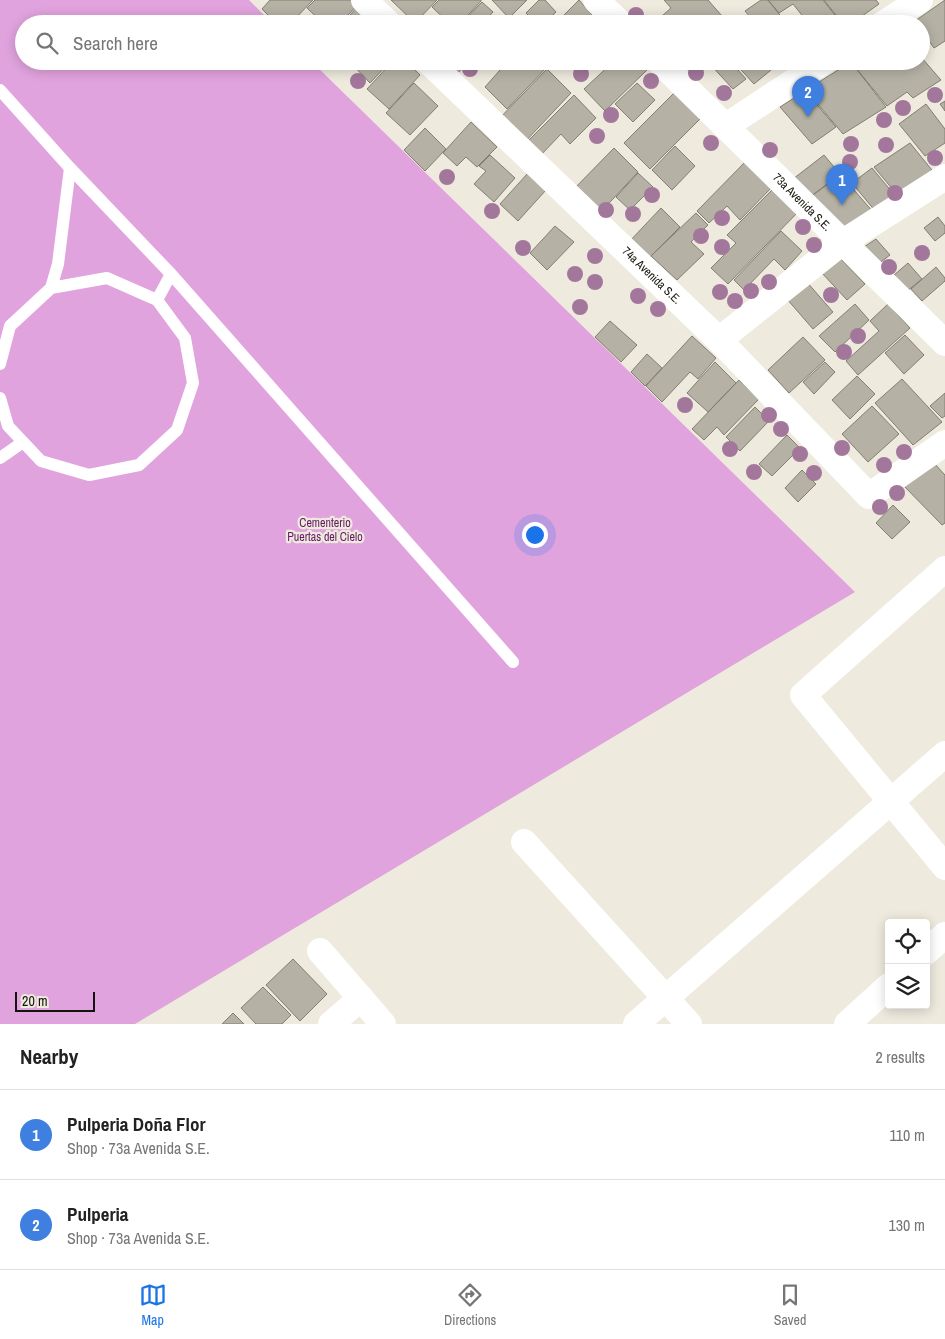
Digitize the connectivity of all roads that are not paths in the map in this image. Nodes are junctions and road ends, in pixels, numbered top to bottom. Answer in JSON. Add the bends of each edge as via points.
{"nodes":[{"id":1,"x":920,"y":0,"type":"edge"},
{"id":2,"x":368,"y":1,"type":"edge"},
{"id":3,"x":381,"y":15,"type":"edge"},
{"id":4,"x":898,"y":15,"type":"edge"},
{"id":5,"x":437,"y":70,"type":"edge"},
{"id":6,"x":669,"y":70,"type":"edge"},
{"id":7,"x":811,"y":70,"type":"edge"},
{"id":8,"x":0,"y":90,"type":"edge"},
{"id":9,"x":726,"y":126,"type":"junction"},
{"id":10,"x":70,"y":168,"type":"junction"},
{"id":11,"x":945,"y":177,"type":"edge"},
{"id":12,"x":843,"y":242,"type":"junction"},
{"id":13,"x":171,"y":274,"type":"junction"},
{"id":14,"x":51,"y":288,"type":"junction"},
{"id":15,"x":157,"y":300,"type":"junction"},
{"id":16,"x":719,"y":340,"type":"junction"},
{"id":17,"x":945,"y":343,"type":"edge"},
{"id":18,"x":0,"y":364,"type":"edge"},
{"id":19,"x":0,"y":398,"type":"edge"},
{"id":20,"x":23,"y":442,"type":"junction"},
{"id":21,"x":945,"y":443,"type":"edge"},
{"id":22,"x":0,"y":458,"type":"edge"},
{"id":23,"x":945,"y":569,"type":"edge"},
{"id":24,"x":513,"y":662,"type":"dead end"},
{"id":25,"x":945,"y":754,"type":"edge"},
{"id":26,"x":891,"y":802,"type":"junction"},
{"id":27,"x":524,"y":842,"type":"dead end"},
{"id":28,"x":945,"y":867,"type":"edge"},
{"id":29,"x":945,"y":935,"type":"edge"},
{"id":30,"x":930,"y":948,"type":"edge"},
{"id":31,"x":320,"y":951,"type":"dead end"},
{"id":32,"x":885,"y":990,"type":"edge"},
{"id":33,"x":361,"y":998,"type":"junction"},
{"id":34,"x":666,"y":998,"type":"junction"},
{"id":35,"x":331,"y":1024,"type":"edge"},
{"id":36,"x":383,"y":1024,"type":"edge"},
{"id":37,"x":636,"y":1024,"type":"edge"},
{"id":38,"x":689,"y":1024,"type":"edge"},
{"id":39,"x":847,"y":1024,"type":"edge"}],
"edges":[{"from":1,"to":4,"type":"street"},
{"from":2,"to":3,"type":"street"},
{"from":5,"to":16,"type":"street","name":"74a Avenida S.E."},
{"from":6,"to":9,"type":"street","name":"73a Avenida S.E."},
{"from":7,"to":9,"type":"street"},
{"from":8,"to":10,"type":"lane"},
{"from":9,"to":12,"type":"street","name":"73a Avenida S.E."},
{"from":10,"to":13,"type":"lane"},
{"from":10,"to":14,"type":"lane","via":[[58,264]]},
{"from":11,"to":12,"type":"street"},
{"from":12,"to":16,"type":"street"},
{"from":12,"to":17,"type":"street","name":"73a Avenida S.E."},
{"from":13,"to":15,"type":"lane"},
{"from":13,"to":24,"type":"lane"},
{"from":14,"to":15,"type":"lane","via":[[107,278]]},
{"from":14,"to":18,"type":"lane","via":[[10,326]]},
{"from":15,"to":20,"type":"lane","via":[[185,338],[193,383],[177,430],[139,465],[89,476],[41,461]]},
{"from":16,"to":21,"type":"street","name":"74a Avenida S.E.","via":[[869,496]]},
{"from":19,"to":20,"type":"lane","via":[[8,426]]},
{"from":20,"to":22,"type":"lane"},
{"from":23,"to":26,"type":"street","via":[[803,695]]},
{"from":25,"to":26,"type":"street"},
{"from":26,"to":28,"type":"street"},
{"from":26,"to":34,"type":"street"},
{"from":27,"to":34,"type":"street"},
{"from":29,"to":30,"type":"street"},
{"from":31,"to":33,"type":"street"},
{"from":32,"to":39,"type":"street"},
{"from":33,"to":35,"type":"street"},
{"from":33,"to":36,"type":"street"},
{"from":34,"to":37,"type":"street"},
{"from":34,"to":38,"type":"street"}]}
